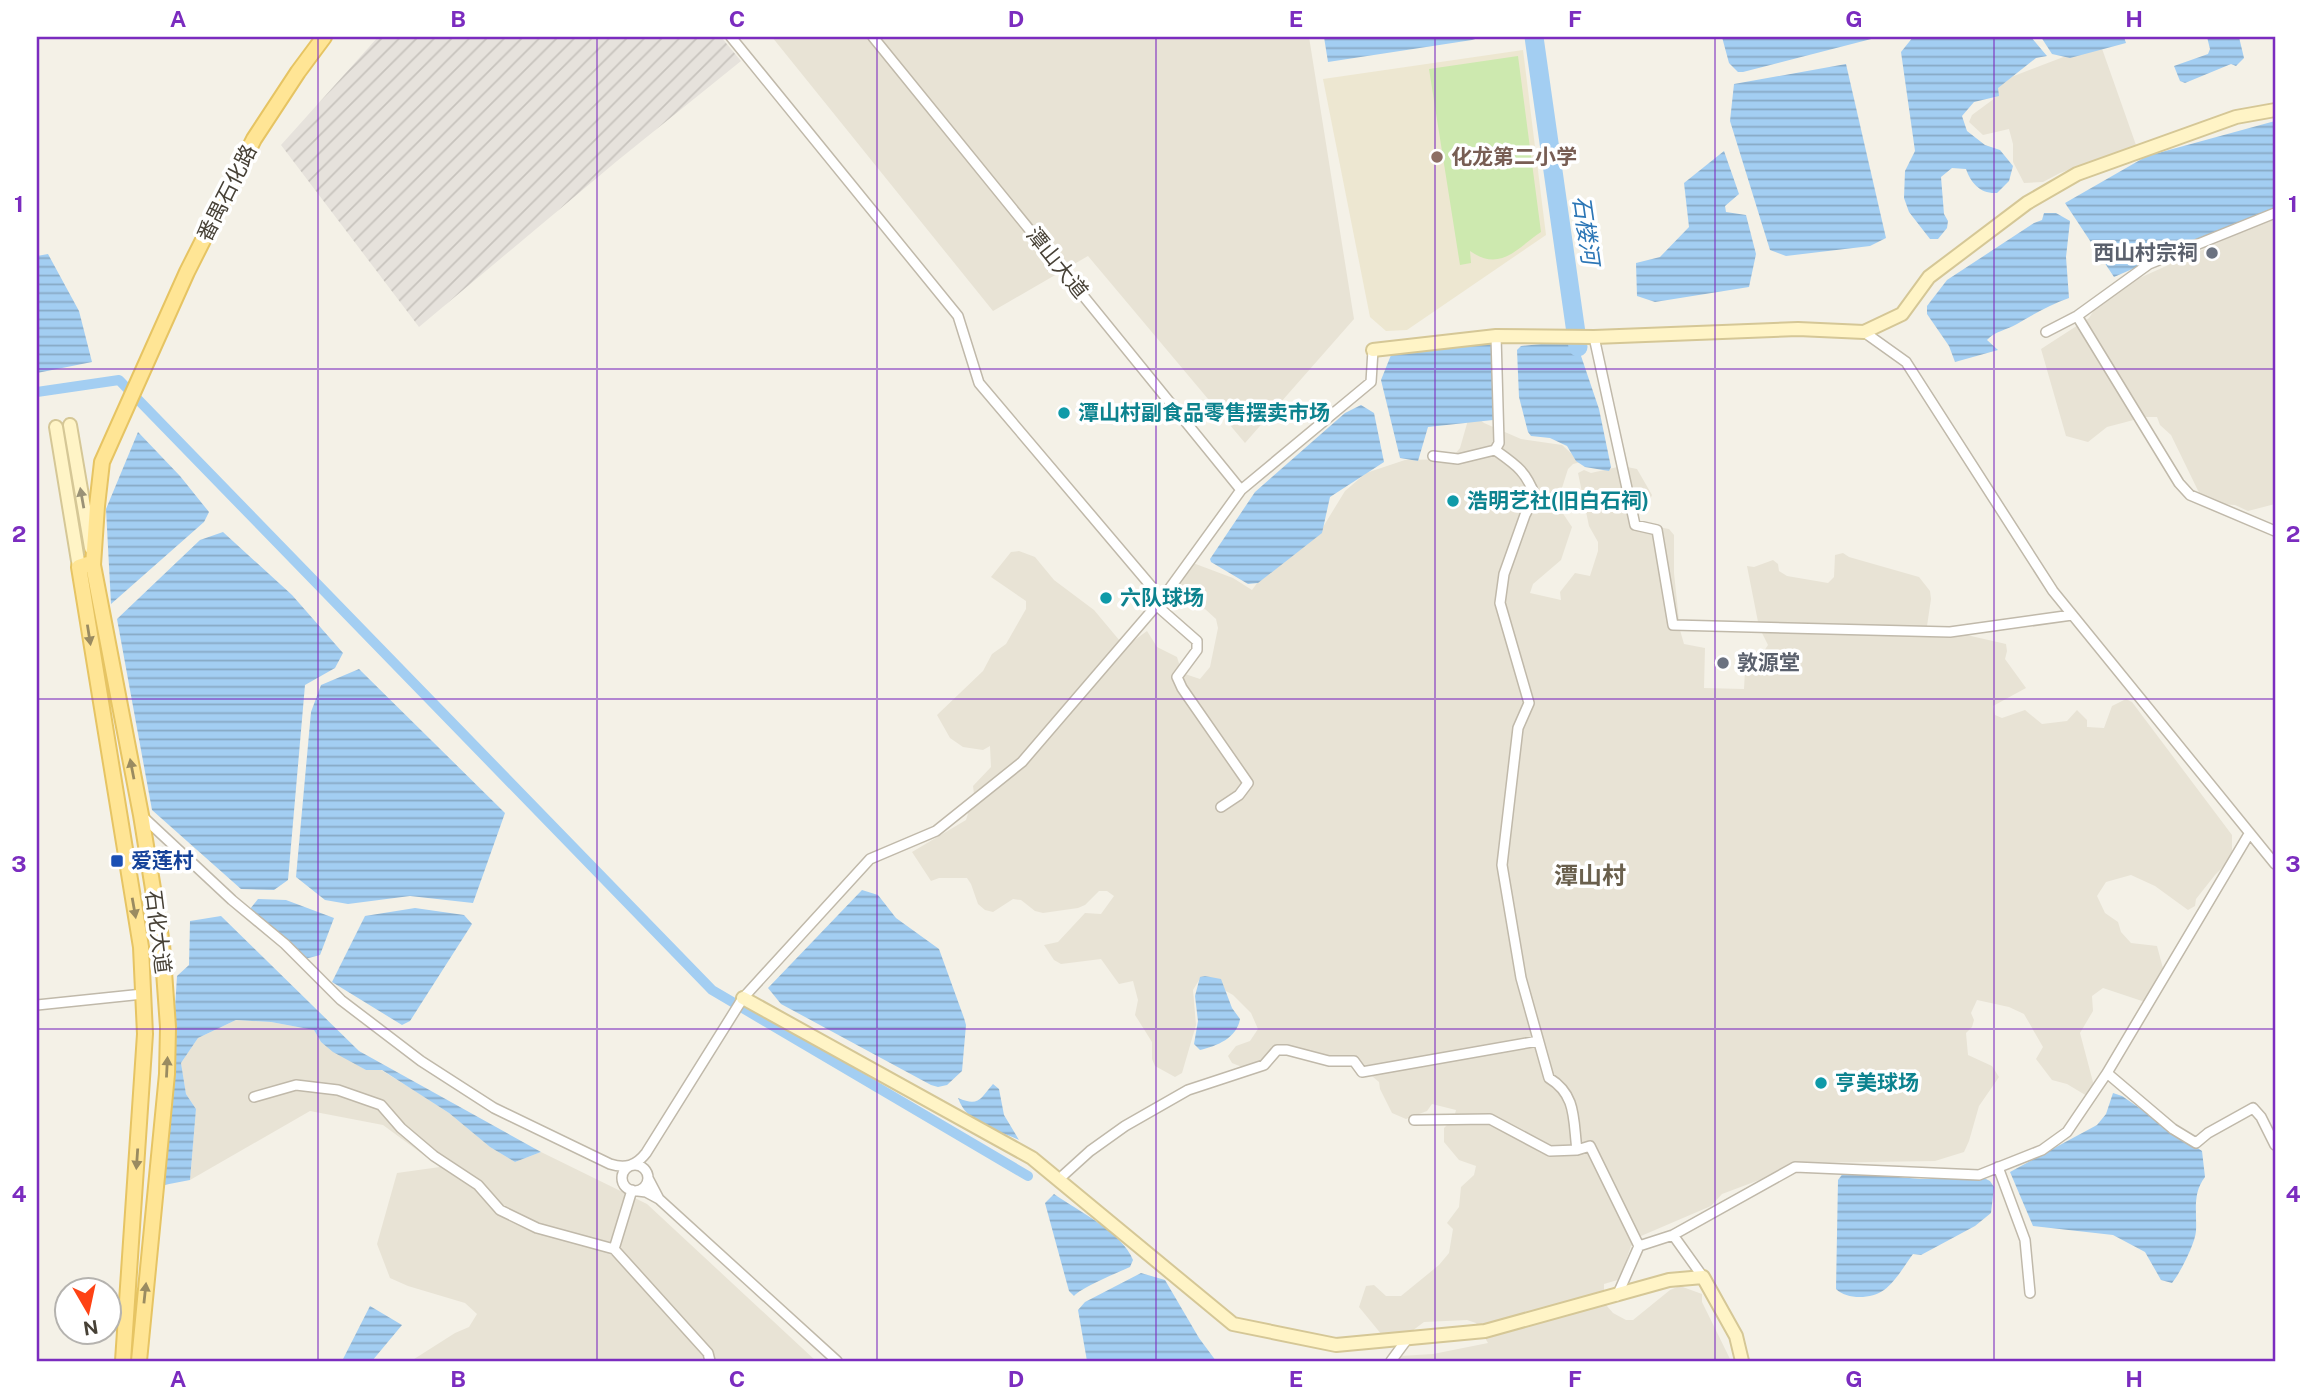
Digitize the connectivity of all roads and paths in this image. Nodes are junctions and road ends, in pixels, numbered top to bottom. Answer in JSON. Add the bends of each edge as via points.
{"nodes":[{"id":1,"x":324,"y":37,"type":"edge"},
{"id":2,"x":730,"y":37,"type":"edge"},
{"id":3,"x":873,"y":37,"type":"edge"},
{"id":4,"x":2275,"y":110,"type":"edge"},
{"id":5,"x":2275,"y":213,"type":"edge"},
{"id":6,"x":2077,"y":316,"type":"junction"},
{"id":7,"x":1864,"y":332,"type":"junction"},
{"id":8,"x":2046,"y":332,"type":"dead end"},
{"id":9,"x":1496,"y":336,"type":"junction"},
{"id":10,"x":1590,"y":337,"type":"junction"},
{"id":11,"x":1373,"y":350,"type":"joint"},
{"id":12,"x":70,"y":425,"type":"dead end"},
{"id":13,"x":56,"y":427,"type":"dead end"},
{"id":14,"x":1495,"y":450,"type":"junction"},
{"id":15,"x":1433,"y":456,"type":"dead end"},
{"id":16,"x":1241,"y":490,"type":"junction"},
{"id":17,"x":2275,"y":531,"type":"edge"},
{"id":18,"x":86,"y":566,"type":"junction"},
{"id":19,"x":1159,"y":602,"type":"junction"},
{"id":20,"x":2072,"y":615,"type":"junction"},
{"id":21,"x":1221,"y":807,"type":"dead end"},
{"id":22,"x":141,"y":814,"type":"junction"},
{"id":23,"x":2249,"y":834,"type":"junction"},
{"id":24,"x":2275,"y":864,"type":"edge"},
{"id":25,"x":143,"y":994,"type":"junction"},
{"id":26,"x":743,"y":998,"type":"junction"},
{"id":27,"x":37,"y":1005,"type":"edge"},
{"id":28,"x":1538,"y":1041,"type":"junction"},
{"id":29,"x":2107,"y":1073,"type":"junction"},
{"id":30,"x":254,"y":1097,"type":"dead end"},
{"id":31,"x":1414,"y":1120,"type":"dead end"},
{"id":32,"x":2275,"y":1145,"type":"edge"},
{"id":33,"x":1577,"y":1150,"type":"junction"},
{"id":34,"x":646,"y":1153,"type":"junction"},
{"id":35,"x":610,"y":1164,"type":"junction"},
{"id":36,"x":634,"y":1166,"type":"junction"},
{"id":37,"x":1998,"y":1167,"type":"junction"},
{"id":38,"x":648,"y":1176,"type":"junction"},
{"id":39,"x":1058,"y":1180,"type":"junction"},
{"id":40,"x":623,"y":1182,"type":"junction"},
{"id":41,"x":634,"y":1191,"type":"junction"},
{"id":42,"x":659,"y":1199,"type":"junction"},
{"id":43,"x":1674,"y":1235,"type":"junction"},
{"id":44,"x":1639,"y":1246,"type":"junction"},
{"id":45,"x":614,"y":1249,"type":"junction"},
{"id":46,"x":1703,"y":1277,"type":"junction"},
{"id":47,"x":2031,"y":1293,"type":"dead end"},
{"id":48,"x":1617,"y":1296,"type":"junction"},
{"id":49,"x":1408,"y":1338,"type":"junction"},
{"id":50,"x":711,"y":1358,"type":"edge"},
{"id":51,"x":123,"y":1361,"type":"edge"},
{"id":52,"x":139,"y":1361,"type":"edge"},
{"id":53,"x":837,"y":1361,"type":"edge"},
{"id":54,"x":1391,"y":1361,"type":"edge"},
{"id":55,"x":1742,"y":1361,"type":"edge"}],
"edges":[{"from":1,"to":18,"type":"main road","name":"番禺石化路","via":[[254,139],[120,420],[102,462]]},
{"from":2,"to":19,"type":"street","via":[[958,316],[979,383]]},
{"from":3,"to":16,"type":"street","name":"潭山大道"},
{"from":4,"to":7,"type":"street","via":[[2236,117],[2077,174],[2027,203],[1929,277],[1902,314]]},
{"from":5,"to":6,"type":"street","via":[[2149,264]]},
{"from":6,"to":8,"type":"street"},
{"from":6,"to":17,"type":"street","via":[[2190,495]]},
{"from":7,"to":10,"type":"street","via":[[1798,329]]},
{"from":7,"to":20,"type":"street","via":[[1906,362]]},
{"from":9,"to":10,"type":"street"},
{"from":9,"to":11,"type":"street"},
{"from":9,"to":14,"type":"street","via":[[1499,443]]},
{"from":10,"to":20,"type":"street","via":[[1635,525],[1657,530],[1673,625],[1950,632]]},
{"from":11,"to":16,"type":"street","via":[[1371,382]]},
{"from":18,"to":12,"type":"street","name":"石化大道","one_way":true},
{"from":13,"to":18,"type":"street","name":"石化大道"},
{"from":14,"to":15,"type":"street","via":[[1458,459]]},
{"from":14,"to":28,"type":"street","via":[[1520,468],[1535,496],[1504,574],[1500,603],[1530,703],[1518,728],[1503,865],[1521,978]]},
{"from":16,"to":19,"type":"street"},
{"from":22,"to":18,"type":"main road","name":"石化大道","one_way":true},
{"from":18,"to":25,"type":"main road","name":"石化大道","one_way":true,"via":[[141,947]]},
{"from":19,"to":21,"type":"street","via":[[1197,640],[1197,650],[1177,677],[1248,783]]},
{"from":19,"to":26,"type":"street","via":[[1022,762],[936,831],[870,859]]},
{"from":20,"to":23,"type":"street"},
{"from":22,"to":35,"type":"street","via":[[341,1000],[421,1061],[494,1108]]},
{"from":52,"to":22,"type":"main road","name":"石化大道","one_way":true,"via":[[168,1027],[162,944]]},
{"from":23,"to":24,"type":"street"},
{"from":23,"to":29,"type":"street"},
{"from":25,"to":27,"type":"street"},
{"from":25,"to":51,"type":"main road","name":"石化大道","one_way":true,"via":[[145,1034]]},
{"from":26,"to":34,"type":"street"},
{"from":26,"to":39,"type":"street","via":[[1032,1158]]},
{"from":28,"to":33,"type":"street","via":[[1549,1078],[1569,1095]]},
{"from":28,"to":39,"type":"street","via":[[1362,1072],[1354,1061],[1329,1061],[1277,1050],[1264,1065],[1188,1090],[1125,1126]]},
{"from":29,"to":32,"type":"street","via":[[2196,1143],[2253,1108]]},
{"from":29,"to":37,"type":"street","via":[[2067,1132],[2042,1150]]},
{"from":30,"to":45,"type":"street","via":[[296,1085],[338,1090],[381,1105],[434,1156],[478,1185],[500,1210],[537,1228]]},
{"from":31,"to":33,"type":"street","via":[[1490,1119],[1550,1151]]},
{"from":33,"to":44,"type":"street","via":[[1590,1146]]},
{"from":34,"to":36,"type":"street"},
{"from":34,"to":38,"type":"street"},
{"from":35,"to":36,"type":"street"},
{"from":35,"to":40,"type":"street"},
{"from":36,"to":38,"type":"street","via":[[642,1167]]},
{"from":36,"to":40,"type":"street","via":[[626,1170]]},
{"from":37,"to":43,"type":"street","via":[[1979,1175],[1795,1167]]},
{"from":37,"to":47,"type":"street","via":[[2025,1240]]},
{"from":38,"to":41,"type":"street","via":[[643,1188]]},
{"from":38,"to":42,"type":"street"},
{"from":39,"to":49,"type":"street","via":[[1233,1324],[1336,1345]]},
{"from":40,"to":41,"type":"street"},
{"from":41,"to":42,"type":"street"},
{"from":41,"to":45,"type":"street"},
{"from":42,"to":53,"type":"street"},
{"from":43,"to":44,"type":"street"},
{"from":43,"to":46,"type":"street"},
{"from":44,"to":48,"type":"street"},
{"from":45,"to":50,"type":"street"},
{"from":46,"to":48,"type":"street","via":[[1669,1280]]},
{"from":46,"to":55,"type":"street","via":[[1736,1336]]},
{"from":48,"to":49,"type":"street","via":[[1485,1331]]},
{"from":49,"to":54,"type":"street"}]}
